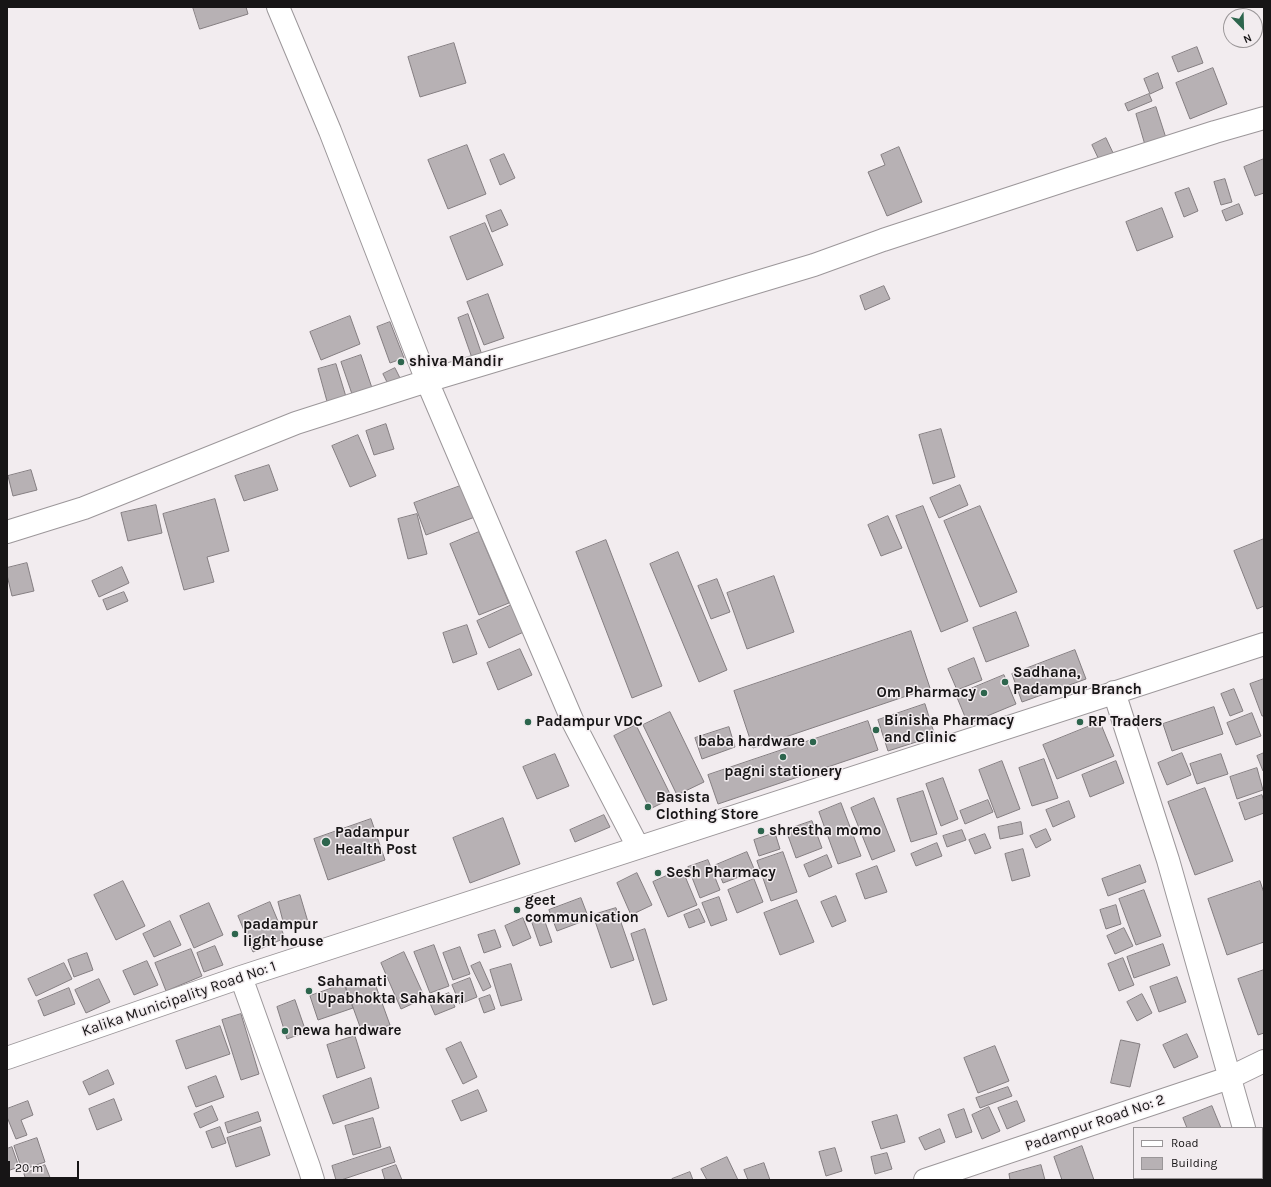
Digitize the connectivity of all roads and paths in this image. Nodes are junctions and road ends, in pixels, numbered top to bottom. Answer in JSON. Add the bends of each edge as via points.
{"nodes":[{"id":1,"x":278,"y":7,"type":"edge"},
{"id":2,"x":1264,"y":118,"type":"edge"},
{"id":3,"x":427,"y":381,"type":"junction"},
{"id":4,"x":7,"y":532,"type":"edge"},
{"id":5,"x":1264,"y":644,"type":"edge"},
{"id":6,"x":1114,"y":692,"type":"junction"},
{"id":7,"x":638,"y":847,"type":"junction"},
{"id":8,"x":241,"y":977,"type":"junction"},
{"id":9,"x":7,"y":1058,"type":"edge"},
{"id":10,"x":1264,"y":1061,"type":"edge"},
{"id":11,"x":1229,"y":1078,"type":"junction"},
{"id":12,"x":1244,"y":1127,"type":"edge"},
{"id":13,"x":313,"y":1180,"type":"edge"},
{"id":14,"x":925,"y":1180,"type":"edge"}],
"edges":[{"from":1,"to":3,"type":"street","via":[[330,131]]},
{"from":2,"to":3,"type":"street","via":[[1072,178],[814,264]]},
{"from":3,"to":4,"type":"street","via":[[296,423],[84,508]]},
{"from":3,"to":7,"type":"street","via":[[573,722]]},
{"from":5,"to":6,"type":"street","name":"Kalika Municipality Road No: 1"},
{"from":6,"to":7,"type":"street","name":"Kalika Municipality Road No: 1"},
{"from":6,"to":11,"type":"street","via":[[1168,860]]},
{"from":7,"to":8,"type":"street","name":"Kalika Municipality Road No: 1"},
{"from":8,"to":9,"type":"street","name":"Kalika Municipality Road No: 1"},
{"from":8,"to":13,"type":"street"},
{"from":10,"to":11,"type":"street","name":"Padampur Road No: 2"},
{"from":11,"to":12,"type":"street"},
{"from":11,"to":14,"type":"street","name":"Padampur Road No: 2"}]}
